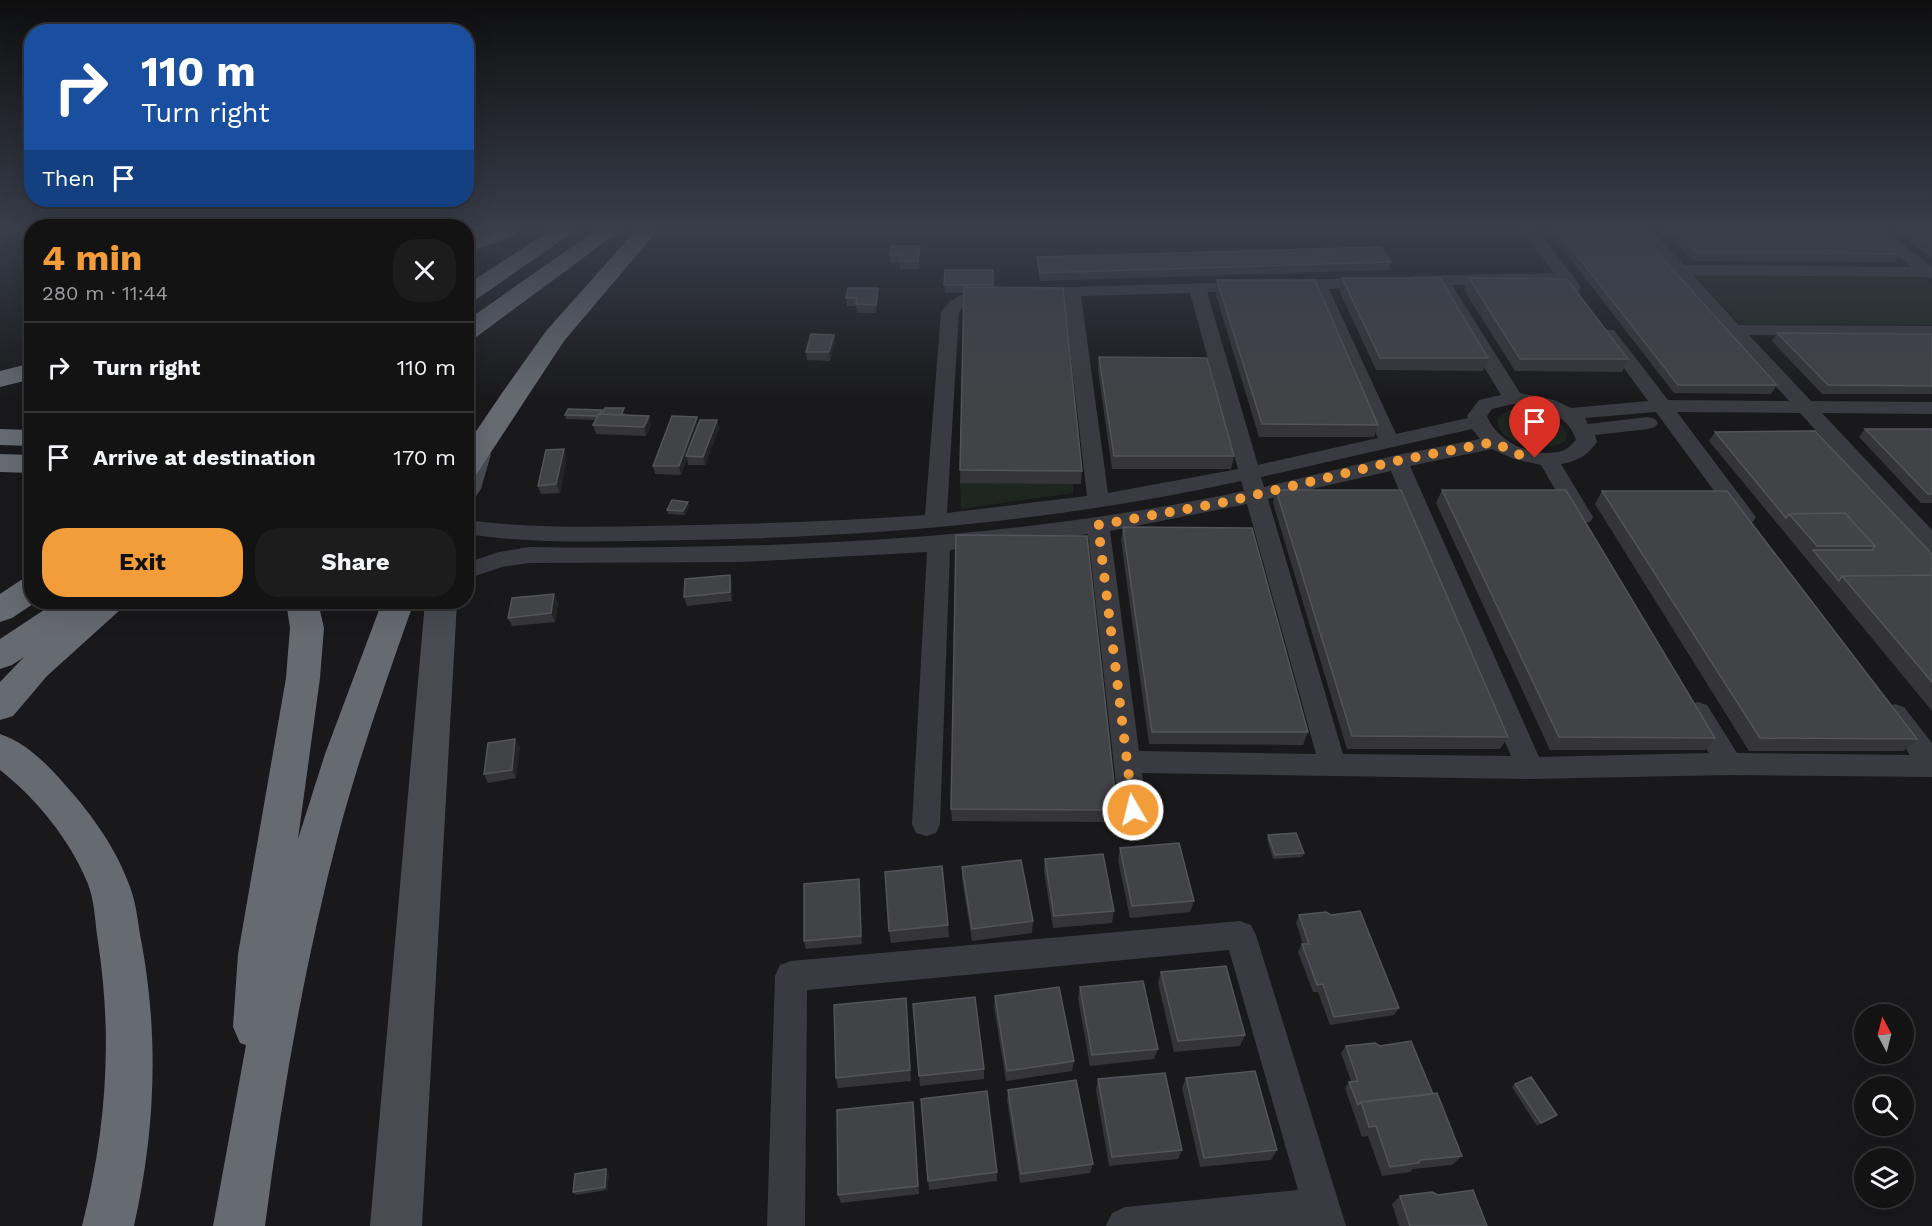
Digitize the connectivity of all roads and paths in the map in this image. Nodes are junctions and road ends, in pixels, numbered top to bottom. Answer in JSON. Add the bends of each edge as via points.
{"nodes":[{"id":1,"x":531,"y":287,"type":"edge"},
{"id":2,"x":598,"y":287,"type":"edge"},
{"id":3,"x":1221,"y":287,"type":"edge"},
{"id":4,"x":1319,"y":287,"type":"edge"},
{"id":5,"x":1445,"y":287,"type":"edge"},
{"id":6,"x":1573,"y":287,"type":"edge"},
{"id":7,"x":1695,"y":287,"type":"edge"},
{"id":8,"x":1197,"y":288,"type":"junction"},
{"id":9,"x":1072,"y":292,"type":"junction"},
{"id":10,"x":474,"y":327,"type":"edge"},
{"id":11,"x":1734,"y":330,"type":"junction"},
{"id":12,"x":1932,"y":331,"type":"edge"},
{"id":13,"x":24,"y":368,"type":"edge"},
{"id":14,"x":0,"y":372,"type":"edge"},
{"id":15,"x":24,"y":373,"type":"edge"},
{"id":16,"x":0,"y":379,"type":"edge"},
{"id":17,"x":1513,"y":398,"type":"junction"},
{"id":18,"x":1932,"y":408,"type":"edge"},
{"id":19,"x":1811,"y":413,"type":"junction"},
{"id":20,"x":1567,"y":414,"type":"junction"},
{"id":21,"x":1667,"y":414,"type":"junction"},
{"id":22,"x":1932,"y":421,"type":"edge"},
{"id":23,"x":1478,"y":422,"type":"junction"},
{"id":24,"x":1585,"y":430,"type":"junction"},
{"id":25,"x":0,"y":437,"type":"edge"},
{"id":26,"x":24,"y":438,"type":"edge"},
{"id":27,"x":1494,"y":442,"type":"junction"},
{"id":28,"x":1393,"y":451,"type":"junction"},
{"id":29,"x":474,"y":459,"type":"edge"},
{"id":30,"x":1548,"y":460,"type":"junction"},
{"id":31,"x":0,"y":462,"type":"edge"},
{"id":32,"x":24,"y":464,"type":"edge"},
{"id":33,"x":1251,"y":472,"type":"junction"},
{"id":34,"x":1254,"y":496,"type":"junction"},
{"id":35,"x":1098,"y":513,"type":"junction"},
{"id":36,"x":1909,"y":519,"type":"junction"},
{"id":37,"x":1932,"y":519,"type":"edge"},
{"id":38,"x":474,"y":528,"type":"edge"},
{"id":39,"x":937,"y":533,"type":"junction"},
{"id":40,"x":1759,"y":535,"type":"edge"},
{"id":41,"x":1596,"y":541,"type":"edge"},
{"id":42,"x":1932,"y":544,"type":"edge"},
{"id":43,"x":474,"y":569,"type":"edge"},
{"id":44,"x":24,"y":587,"type":"edge"},
{"id":45,"x":15,"y":600,"type":"edge"},
{"id":46,"x":69,"y":609,"type":"edge"},
{"id":47,"x":100,"y":609,"type":"edge"},
{"id":48,"x":303,"y":609,"type":"edge"},
{"id":49,"x":395,"y":609,"type":"edge"},
{"id":50,"x":440,"y":609,"type":"edge"},
{"id":51,"x":0,"y":656,"type":"edge"},
{"id":52,"x":1687,"y":693,"type":"edge"},
{"id":53,"x":1881,"y":696,"type":"edge"},
{"id":54,"x":0,"y":706,"type":"edge"},
{"id":55,"x":7,"y":754,"type":"edge"},
{"id":56,"x":1126,"y":762,"type":"junction"},
{"id":57,"x":1332,"y":764,"type":"junction"},
{"id":58,"x":1729,"y":764,"type":"junction"},
{"id":59,"x":1932,"y":764,"type":"edge"},
{"id":60,"x":1530,"y":768,"type":"junction"},
{"id":61,"x":1133,"y":810,"type":"dead end"},
{"id":62,"x":926,"y":824,"type":"dead end"},
{"id":63,"x":250,"y":1142,"type":"junction"},
{"id":64,"x":1325,"y":1216,"type":"edge"},
{"id":65,"x":108,"y":1226,"type":"edge"},
{"id":66,"x":239,"y":1226,"type":"edge"},
{"id":67,"x":396,"y":1226,"type":"edge"},
{"id":68,"x":786,"y":1226,"type":"edge"},
{"id":69,"x":1125,"y":1226,"type":"edge"}],
"edges":[{"from":1,"to":10,"type":"highway"},
{"from":2,"to":29,"type":"highway","via":[[555,336]]},
{"from":3,"to":8,"type":"street"},
{"from":4,"to":28,"type":"street"},
{"from":5,"to":17,"type":"street"},
{"from":6,"to":21,"type":"street"},
{"from":7,"to":11,"type":"street"},
{"from":8,"to":9,"type":"street"},
{"from":8,"to":33,"type":"street"},
{"from":9,"to":35,"type":"street"},
{"from":9,"to":39,"type":"street","via":[[975,296],[953,305]]},
{"from":11,"to":12,"type":"street"},
{"from":11,"to":19,"type":"street"},
{"from":13,"to":14,"type":"highway"},
{"from":15,"to":16,"type":"highway"},
{"from":17,"to":20,"type":"street","via":[[1549,405]]},
{"from":17,"to":23,"type":"street","via":[[1486,403],[1479,410]]},
{"from":18,"to":19,"type":"street"},
{"from":19,"to":21,"type":"street"},
{"from":19,"to":22,"type":"street"},
{"from":19,"to":36,"type":"street"},
{"from":20,"to":21,"type":"street"},
{"from":20,"to":24,"type":"street"},
{"from":21,"to":24,"type":"street"},
{"from":21,"to":40,"type":"street"},
{"from":23,"to":27,"type":"street"},
{"from":23,"to":28,"type":"street"},
{"from":24,"to":30,"type":"street","via":[[1587,442],[1581,451]]},
{"from":25,"to":26,"type":"highway"},
{"from":27,"to":28,"type":"street"},
{"from":27,"to":30,"type":"street","via":[[1517,454]]},
{"from":28,"to":33,"type":"street"},
{"from":28,"to":34,"type":"street"},
{"from":28,"to":60,"type":"street"},
{"from":30,"to":41,"type":"street"},
{"from":31,"to":32,"type":"highway"},
{"from":33,"to":34,"type":"street"},
{"from":33,"to":35,"type":"street"},
{"from":34,"to":35,"type":"street"},
{"from":34,"to":57,"type":"street"},
{"from":35,"to":39,"type":"street"},
{"from":35,"to":56,"type":"street"},
{"from":36,"to":37,"type":"street"},
{"from":36,"to":42,"type":"street"},
{"from":38,"to":39,"type":"street","via":[[541,534]]},
{"from":39,"to":43,"type":"street","via":[[761,555],[530,555]]},
{"from":39,"to":62,"type":"street"},
{"from":44,"to":45,"type":"highway"},
{"from":46,"to":51,"type":"highway"},
{"from":47,"to":54,"type":"highway"},
{"from":48,"to":63,"type":"highway","via":[[307,628],[303,678],[260,954]]},
{"from":49,"to":63,"type":"highway","via":[[354,716],[314,846],[289,947]]},
{"from":50,"to":67,"type":"street"},
{"from":52,"to":58,"type":"street"},
{"from":53,"to":59,"type":"street"},
{"from":55,"to":65,"type":"highway","via":[[57,801],[109,885],[127,975],[132,1084],[120,1180]]},
{"from":56,"to":57,"type":"street"},
{"from":56,"to":61,"type":"street"},
{"from":57,"to":60,"type":"street"},
{"from":58,"to":59,"type":"street"},
{"from":58,"to":60,"type":"street"},
{"from":63,"to":66,"type":"highway"},
{"from":64,"to":68,"type":"street","via":[[1240,935],[791,976]]},
{"from":64,"to":69,"type":"street"}]}
